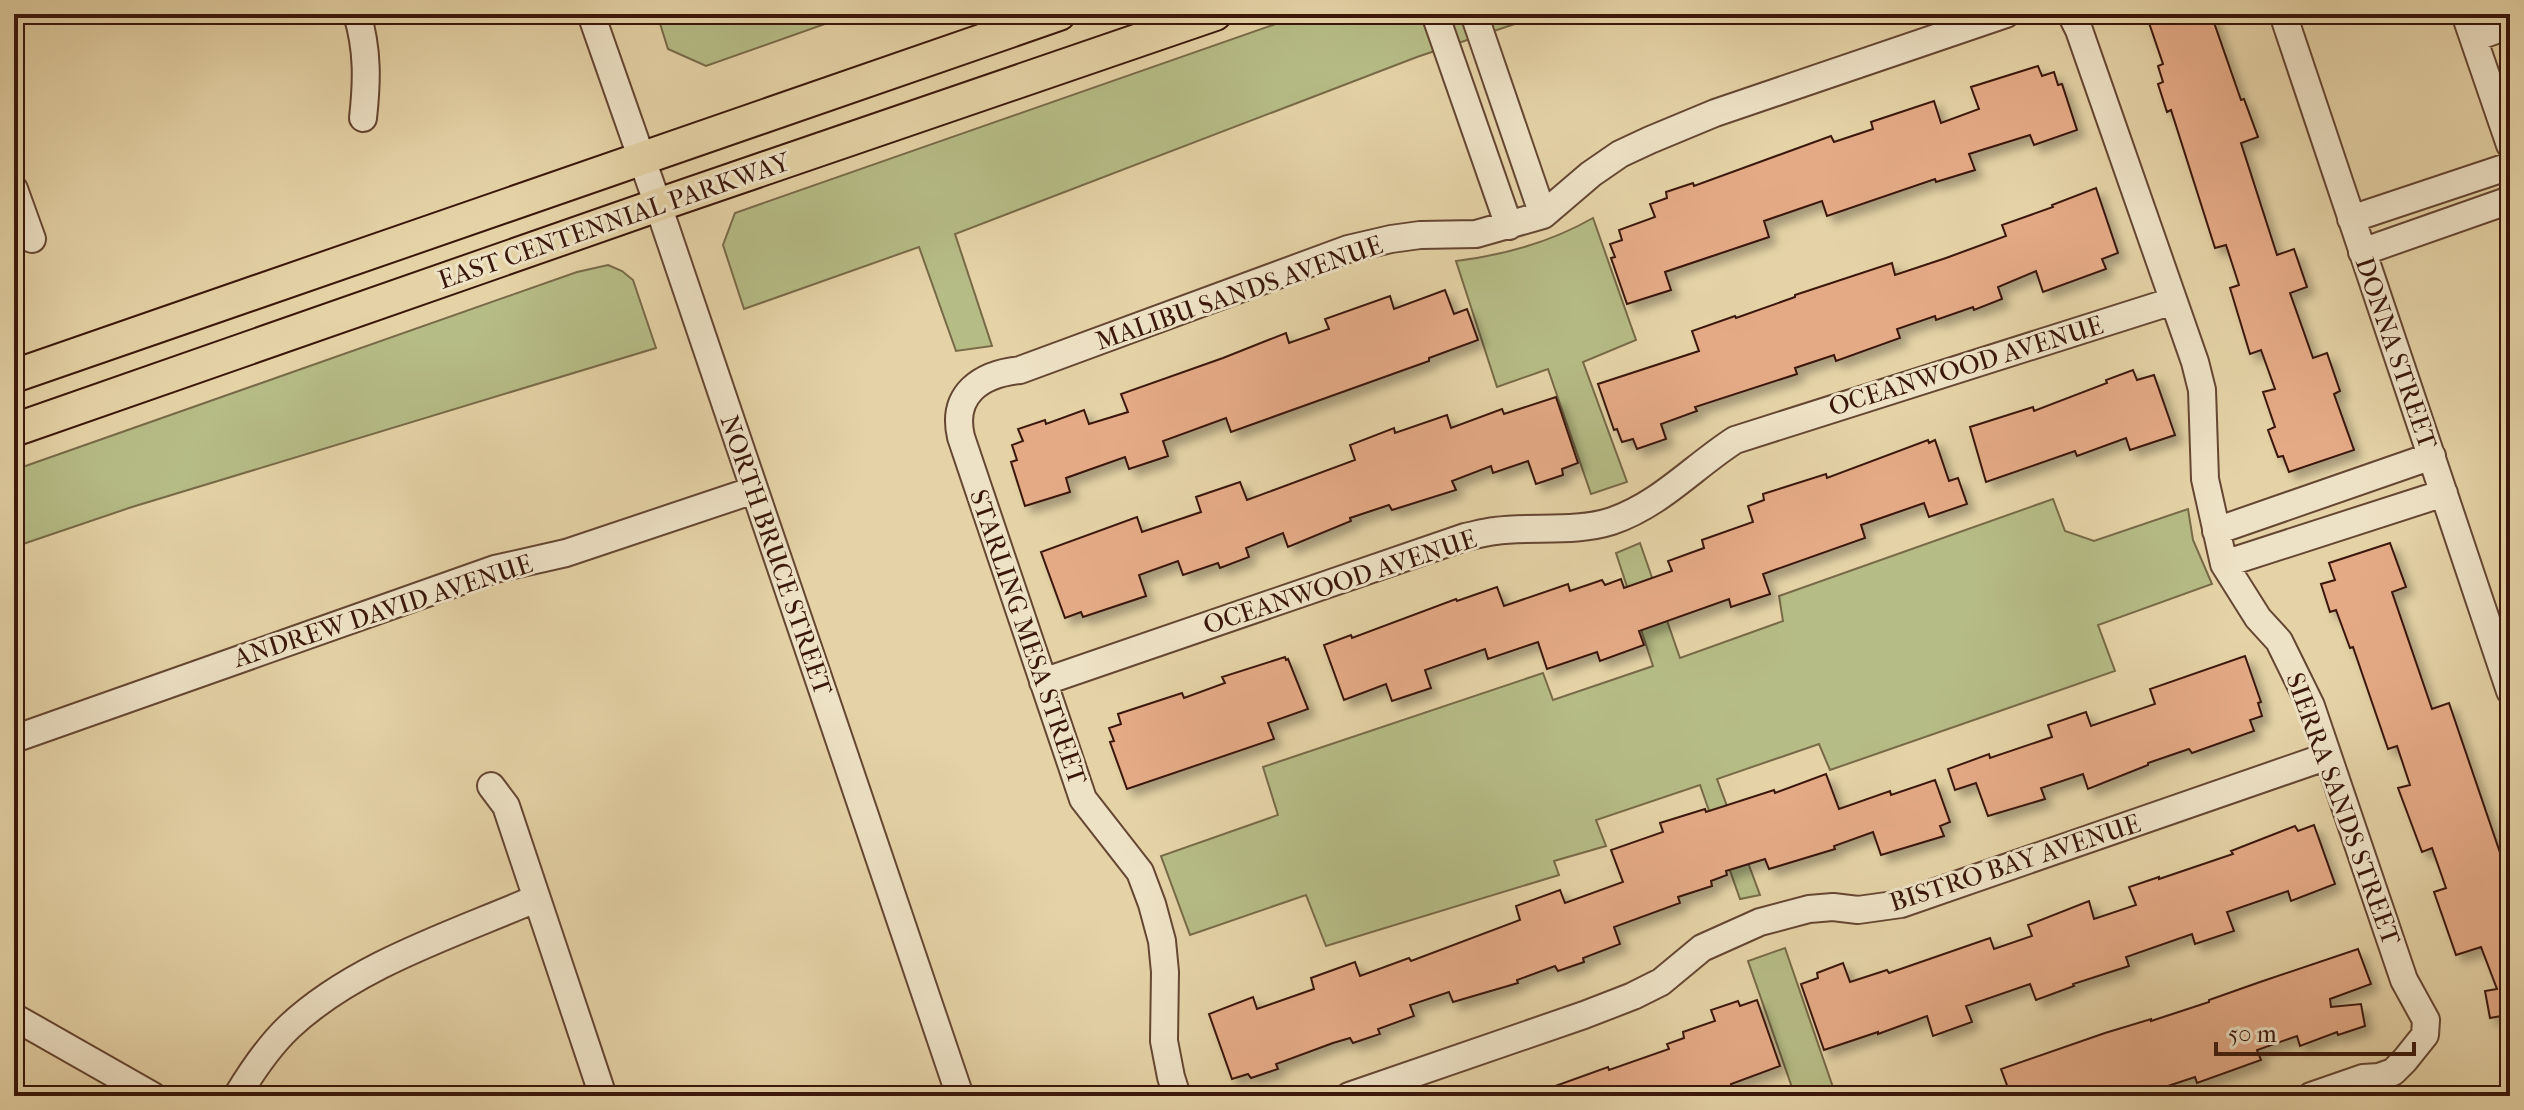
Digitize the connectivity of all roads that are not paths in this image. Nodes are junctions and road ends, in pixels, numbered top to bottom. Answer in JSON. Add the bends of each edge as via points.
{"nodes":[{"id":1,"x":357,"y":14,"type":"edge"},
{"id":2,"x":591,"y":14,"type":"edge"},
{"id":3,"x":1059,"y":14,"type":"edge"},
{"id":4,"x":1215,"y":14,"type":"edge"},
{"id":5,"x":1435,"y":14,"type":"edge"},
{"id":6,"x":1474,"y":14,"type":"edge"},
{"id":7,"x":2006,"y":14,"type":"edge"},
{"id":8,"x":2071,"y":14,"type":"edge"},
{"id":9,"x":2283,"y":14,"type":"edge"},
{"id":10,"x":2510,"y":25,"type":"edge"},
{"id":11,"x":2470,"y":26,"type":"edge"},
{"id":12,"x":363,"y":118,"type":"dead end"},
{"id":13,"x":2510,"y":145,"type":"edge"},
{"id":14,"x":642,"y":157,"type":"junction"},
{"id":15,"x":2510,"y":166,"type":"edge"},
{"id":16,"x":14,"y":189,"type":"edge"},
{"id":17,"x":2443,"y":189,"type":"junction"},
{"id":18,"x":2510,"y":200,"type":"edge"},
{"id":19,"x":658,"y":205,"type":"junction"},
{"id":20,"x":1543,"y":215,"type":"junction"},
{"id":21,"x":2351,"y":219,"type":"junction"},
{"id":22,"x":2455,"y":220,"type":"junction"},
{"id":23,"x":1509,"y":226,"type":"junction"},
{"id":24,"x":32,"y":239,"type":"dead end"},
{"id":25,"x":2362,"y":252,"type":"junction"},
{"id":26,"x":2173,"y":301,"type":"junction"},
{"id":27,"x":14,"y":376,"type":"edge"},
{"id":28,"x":965,"y":398,"type":"joint"},
{"id":29,"x":14,"y":430,"type":"edge"},
{"id":30,"x":2432,"y":456,"type":"junction"},
{"id":31,"x":754,"y":490,"type":"junction"},
{"id":32,"x":2444,"y":493,"type":"junction"},
{"id":33,"x":2216,"y":531,"type":"junction"},
{"id":34,"x":2224,"y":564,"type":"junction"},
{"id":35,"x":1043,"y":682,"type":"junction"},
{"id":36,"x":2510,"y":691,"type":"edge"},
{"id":37,"x":14,"y":739,"type":"edge"},
{"id":38,"x":2328,"y":756,"type":"junction"},
{"id":39,"x":491,"y":786,"type":"dead end"},
{"id":40,"x":535,"y":899,"type":"junction"},
{"id":41,"x":14,"y":1017,"type":"edge"},
{"id":42,"x":153,"y":1096,"type":"edge"},
{"id":43,"x":237,"y":1096,"type":"edge"},
{"id":44,"x":603,"y":1096,"type":"edge"},
{"id":45,"x":960,"y":1096,"type":"edge"},
{"id":46,"x":1177,"y":1096,"type":"edge"},
{"id":47,"x":1349,"y":1096,"type":"edge"},
{"id":48,"x":2311,"y":1096,"type":"edge"}],
"edges":[{"from":1,"to":12,"type":"street","via":[[367,61]]},
{"from":2,"to":14,"type":"street","name":"NORTH BRUCE STREET"},
{"from":3,"to":14,"type":"main road","name":"EAST CENTENNIAL PARKWAY"},
{"from":4,"to":19,"type":"main road","name":"EAST CENTENNIAL PARKWAY"},
{"from":5,"to":23,"type":"street"},
{"from":6,"to":20,"type":"street"},
{"from":7,"to":20,"type":"street","name":"MALIBU SANDS AVENUE","via":[[1650,140],[1591,174]]},
{"from":8,"to":26,"type":"street","name":"SIERRA SANDS STREET"},
{"from":9,"to":21,"type":"street","name":"DONNA STREET"},
{"from":10,"to":11,"type":"street"},
{"from":11,"to":13,"type":"street"},
{"from":14,"to":19,"type":"street","name":"NORTH BRUCE STREET"},
{"from":14,"to":27,"type":"main road","name":"EAST CENTENNIAL PARKWAY"},
{"from":15,"to":17,"type":"street"},
{"from":16,"to":24,"type":"street"},
{"from":17,"to":21,"type":"street"},
{"from":17,"to":22,"type":"street"},
{"from":18,"to":22,"type":"street"},
{"from":19,"to":29,"type":"main road","name":"EAST CENTENNIAL PARKWAY"},
{"from":19,"to":31,"type":"street","name":"NORTH BRUCE STREET"},
{"from":20,"to":23,"type":"street","name":"MALIBU SANDS AVENUE"},
{"from":21,"to":25,"type":"street","name":"DONNA STREET"},
{"from":22,"to":25,"type":"street"},
{"from":23,"to":28,"type":"street","name":"MALIBU SANDS AVENUE","via":[[1348,249],[1020,370],[997,372]]},
{"from":25,"to":30,"type":"street","name":"DONNA STREET"},
{"from":26,"to":33,"type":"street","name":"SIERRA SANDS STREET","via":[[2202,390],[2205,479]]},
{"from":26,"to":35,"type":"street","name":"OCEANWOOD AVENUE","via":[[1735,440],[1660,498],[1611,521],[1465,537]]},
{"from":28,"to":35,"type":"street","name":"STARLING MESA STREET","via":[[957,420],[961,437]]},
{"from":30,"to":32,"type":"street","name":"DONNA STREET"},
{"from":30,"to":33,"type":"street"},
{"from":31,"to":37,"type":"street","name":"ANDREW DAVID AVENUE","via":[[566,553],[495,569]]},
{"from":31,"to":45,"type":"street","name":"NORTH BRUCE STREET"},
{"from":32,"to":34,"type":"street"},
{"from":32,"to":36,"type":"street","name":"DONNA STREET"},
{"from":33,"to":34,"type":"street","name":"SIERRA SANDS STREET"},
{"from":34,"to":38,"type":"street","name":"SIERRA SANDS STREET","via":[[2294,668]]},
{"from":35,"to":46,"type":"street","name":"STARLING MESA STREET","via":[[1083,799],[1140,872],[1152,904],[1165,972],[1164,1041]]},
{"from":38,"to":47,"type":"street","name":"BISTRO BAY AVENUE","via":[[1901,904],[1809,909],[1771,919],[1702,948],[1661,982],[1633,996]]},
{"from":38,"to":48,"type":"street","name":"SIERRA SANDS STREET","via":[[2404,980],[2426,1020],[2425,1035],[2393,1072]]},
{"from":39,"to":40,"type":"street","via":[[506,806]]},
{"from":40,"to":43,"type":"street","via":[[377,967],[313,1006],[261,1058]]},
{"from":40,"to":44,"type":"street"},
{"from":41,"to":42,"type":"street"}]}
